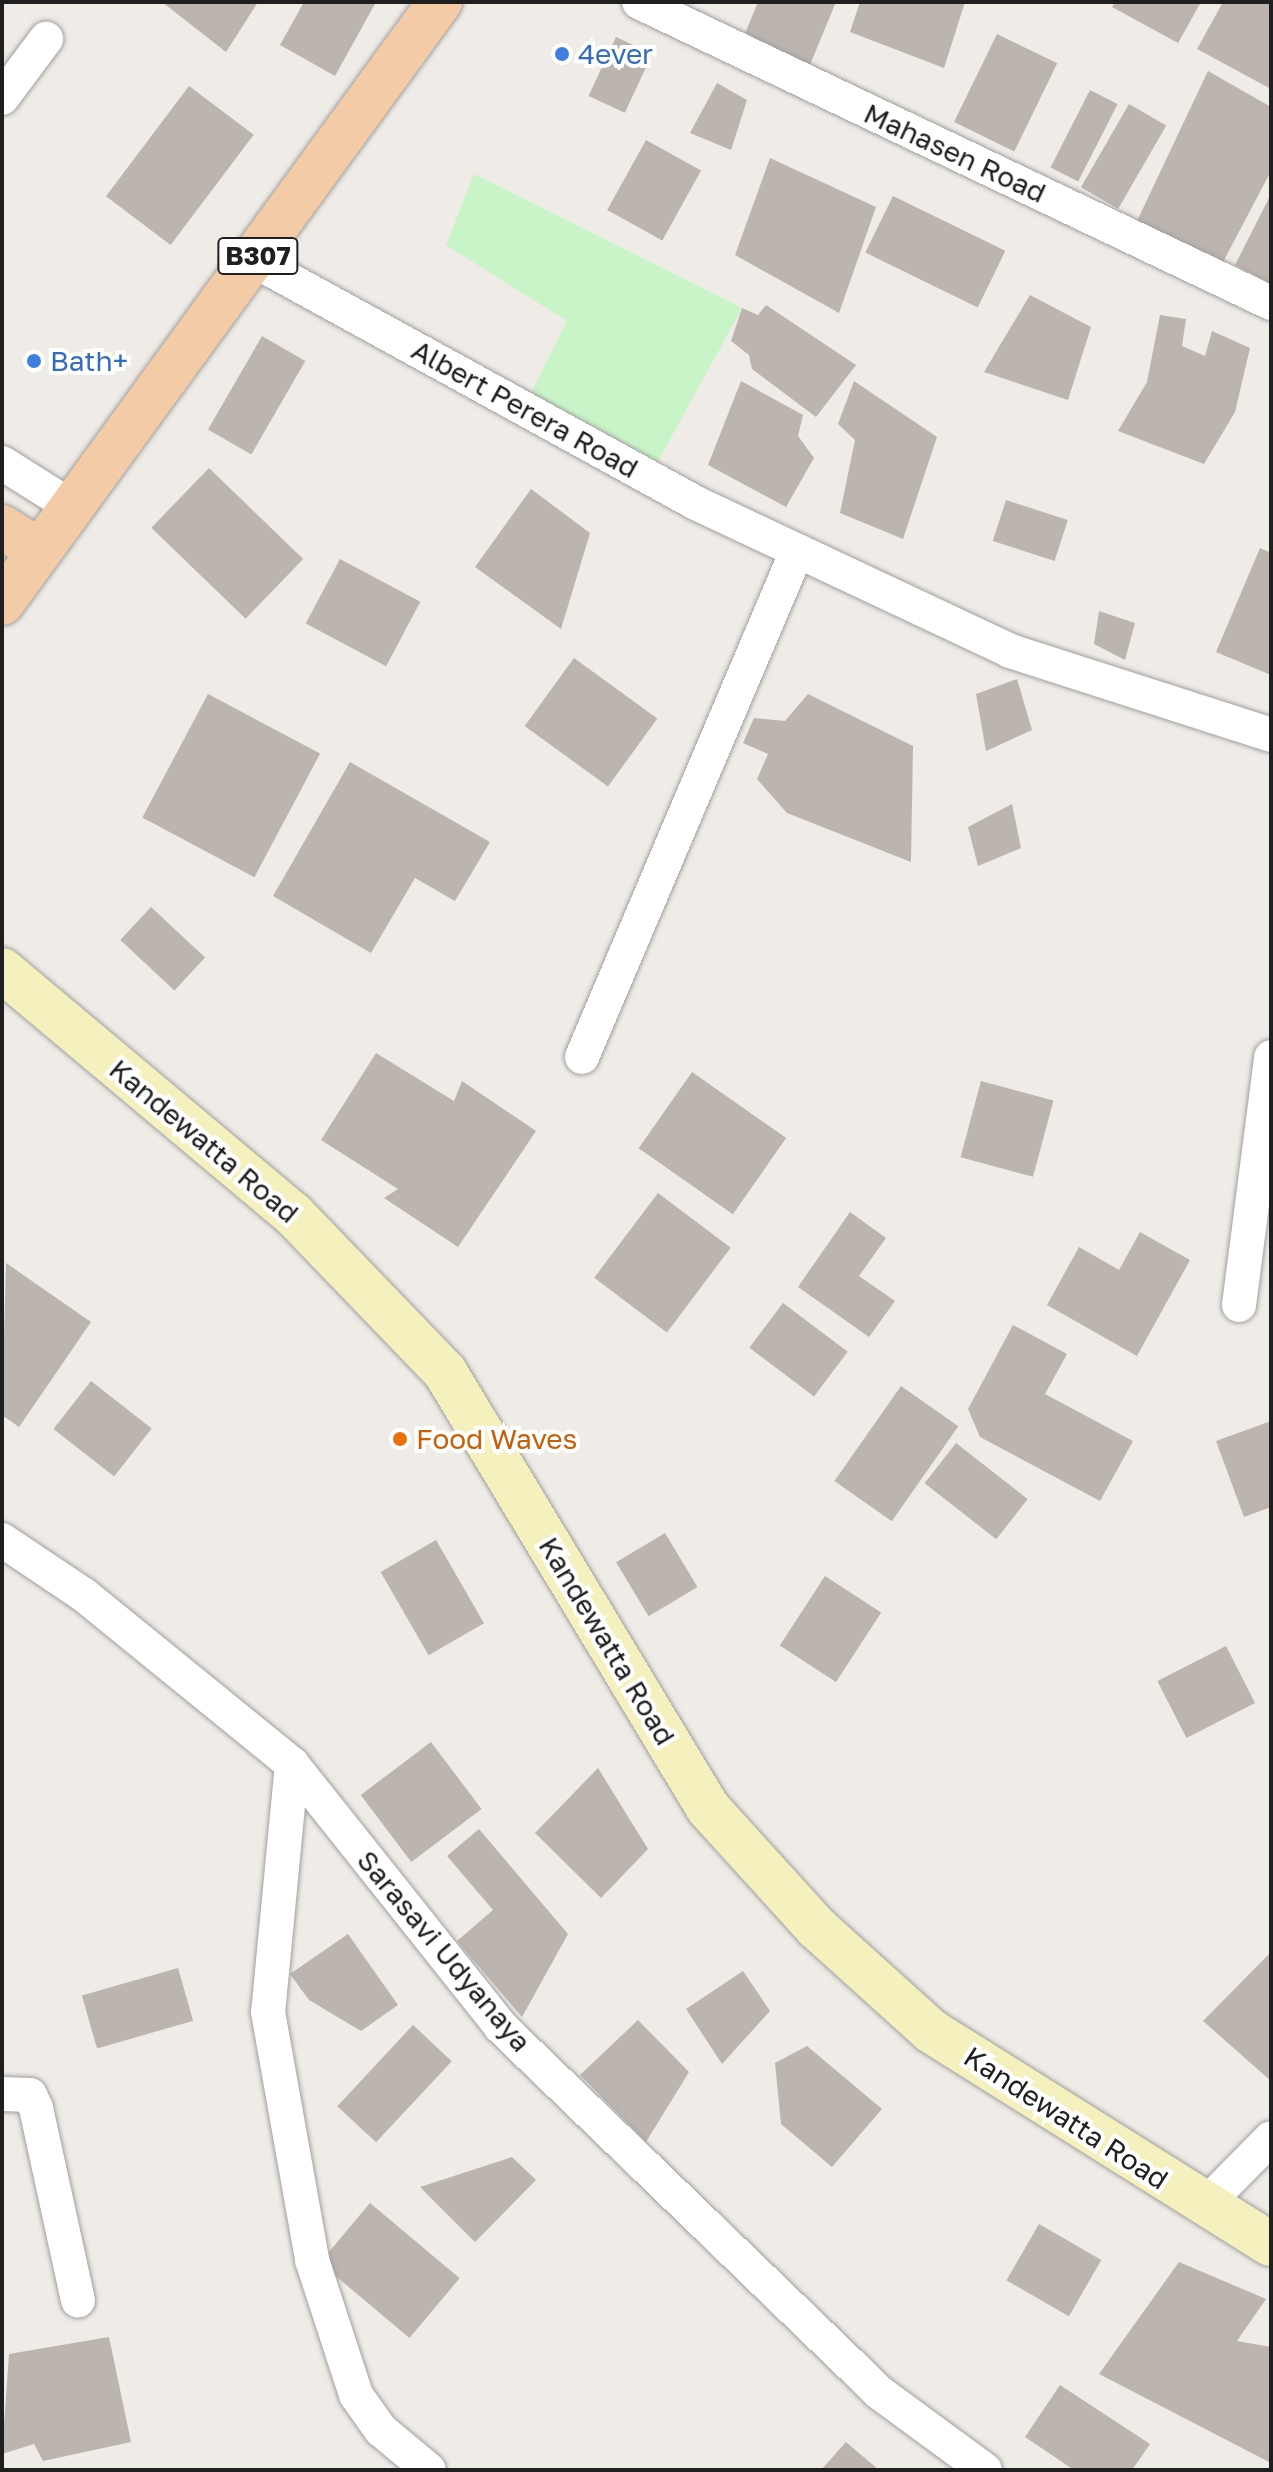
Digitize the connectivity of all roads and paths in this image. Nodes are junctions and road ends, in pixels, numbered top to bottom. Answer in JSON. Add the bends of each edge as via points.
{"nodes":[{"id":1,"x":440,"y":2,"type":"edge"},
{"id":2,"x":639,"y":2,"type":"edge"},
{"id":3,"x":46,"y":39,"type":"dead end"},
{"id":4,"x":2,"y":98,"type":"edge"},
{"id":5,"x":255,"y":261,"type":"junction"},
{"id":6,"x":1271,"y":303,"type":"edge"},
{"id":7,"x":2,"y":463,"type":"edge"},
{"id":8,"x":72,"y":507,"type":"junction"},
{"id":9,"x":2,"y":527,"type":"edge"},
{"id":10,"x":40,"y":551,"type":"junction"},
{"id":11,"x":797,"y":551,"type":"junction"},
{"id":12,"x":2,"y":603,"type":"edge"},
{"id":13,"x":1271,"y":735,"type":"edge"},
{"id":14,"x":2,"y":970,"type":"edge"},
{"id":15,"x":582,"y":1057,"type":"dead end"},
{"id":16,"x":1271,"y":1057,"type":"edge"},
{"id":17,"x":1239,"y":1305,"type":"dead end"},
{"id":18,"x":2,"y":1540,"type":"edge"},
{"id":19,"x":292,"y":1764,"type":"junction"},
{"id":20,"x":2,"y":2094,"type":"edge"},
{"id":21,"x":1271,"y":2138,"type":"edge"},
{"id":22,"x":1204,"y":2206,"type":"junction"},
{"id":23,"x":1271,"y":2244,"type":"edge"},
{"id":24,"x":78,"y":2300,"type":"dead end"},
{"id":25,"x":429,"y":2470,"type":"edge"},
{"id":26,"x":985,"y":2470,"type":"edge"}],
"edges":[{"from":1,"to":5,"type":"main road","number":"B307"},
{"from":2,"to":6,"type":"street","name":"Mahasen Road"},
{"from":3,"to":4,"type":"street"},
{"from":5,"to":8,"type":"main road","number":"B307"},
{"from":5,"to":11,"type":"street","name":"Albert Perera Road","via":[[696,503]]},
{"from":7,"to":8,"type":"street"},
{"from":8,"to":10,"type":"main road","number":"B307"},
{"from":9,"to":10,"type":"main road"},
{"from":10,"to":12,"type":"main road","number":"B307"},
{"from":11,"to":13,"type":"street","name":"Albert Perera Road","via":[[1010,651]]},
{"from":11,"to":15,"type":"street"},
{"from":14,"to":22,"type":"street","name":"Kandewatta Road","via":[[294,1215],[445,1372],[708,1808],[817,1928],[931,2031]]},
{"from":16,"to":17,"type":"street"},
{"from":18,"to":19,"type":"street","name":"Sarasavi Udyanaya","via":[[84,1595]]},
{"from":19,"to":25,"type":"street","via":[[268,2012],[312,2260],[356,2395],[381,2430]]},
{"from":19,"to":26,"type":"street","name":"Sarasavi Udyanaya","via":[[501,2027],[880,2393]]},
{"from":20,"to":24,"type":"street","via":[[30,2095],[36,2108]]},
{"from":21,"to":22,"type":"street"},
{"from":22,"to":23,"type":"street","name":"Kandewatta Road"}]}
